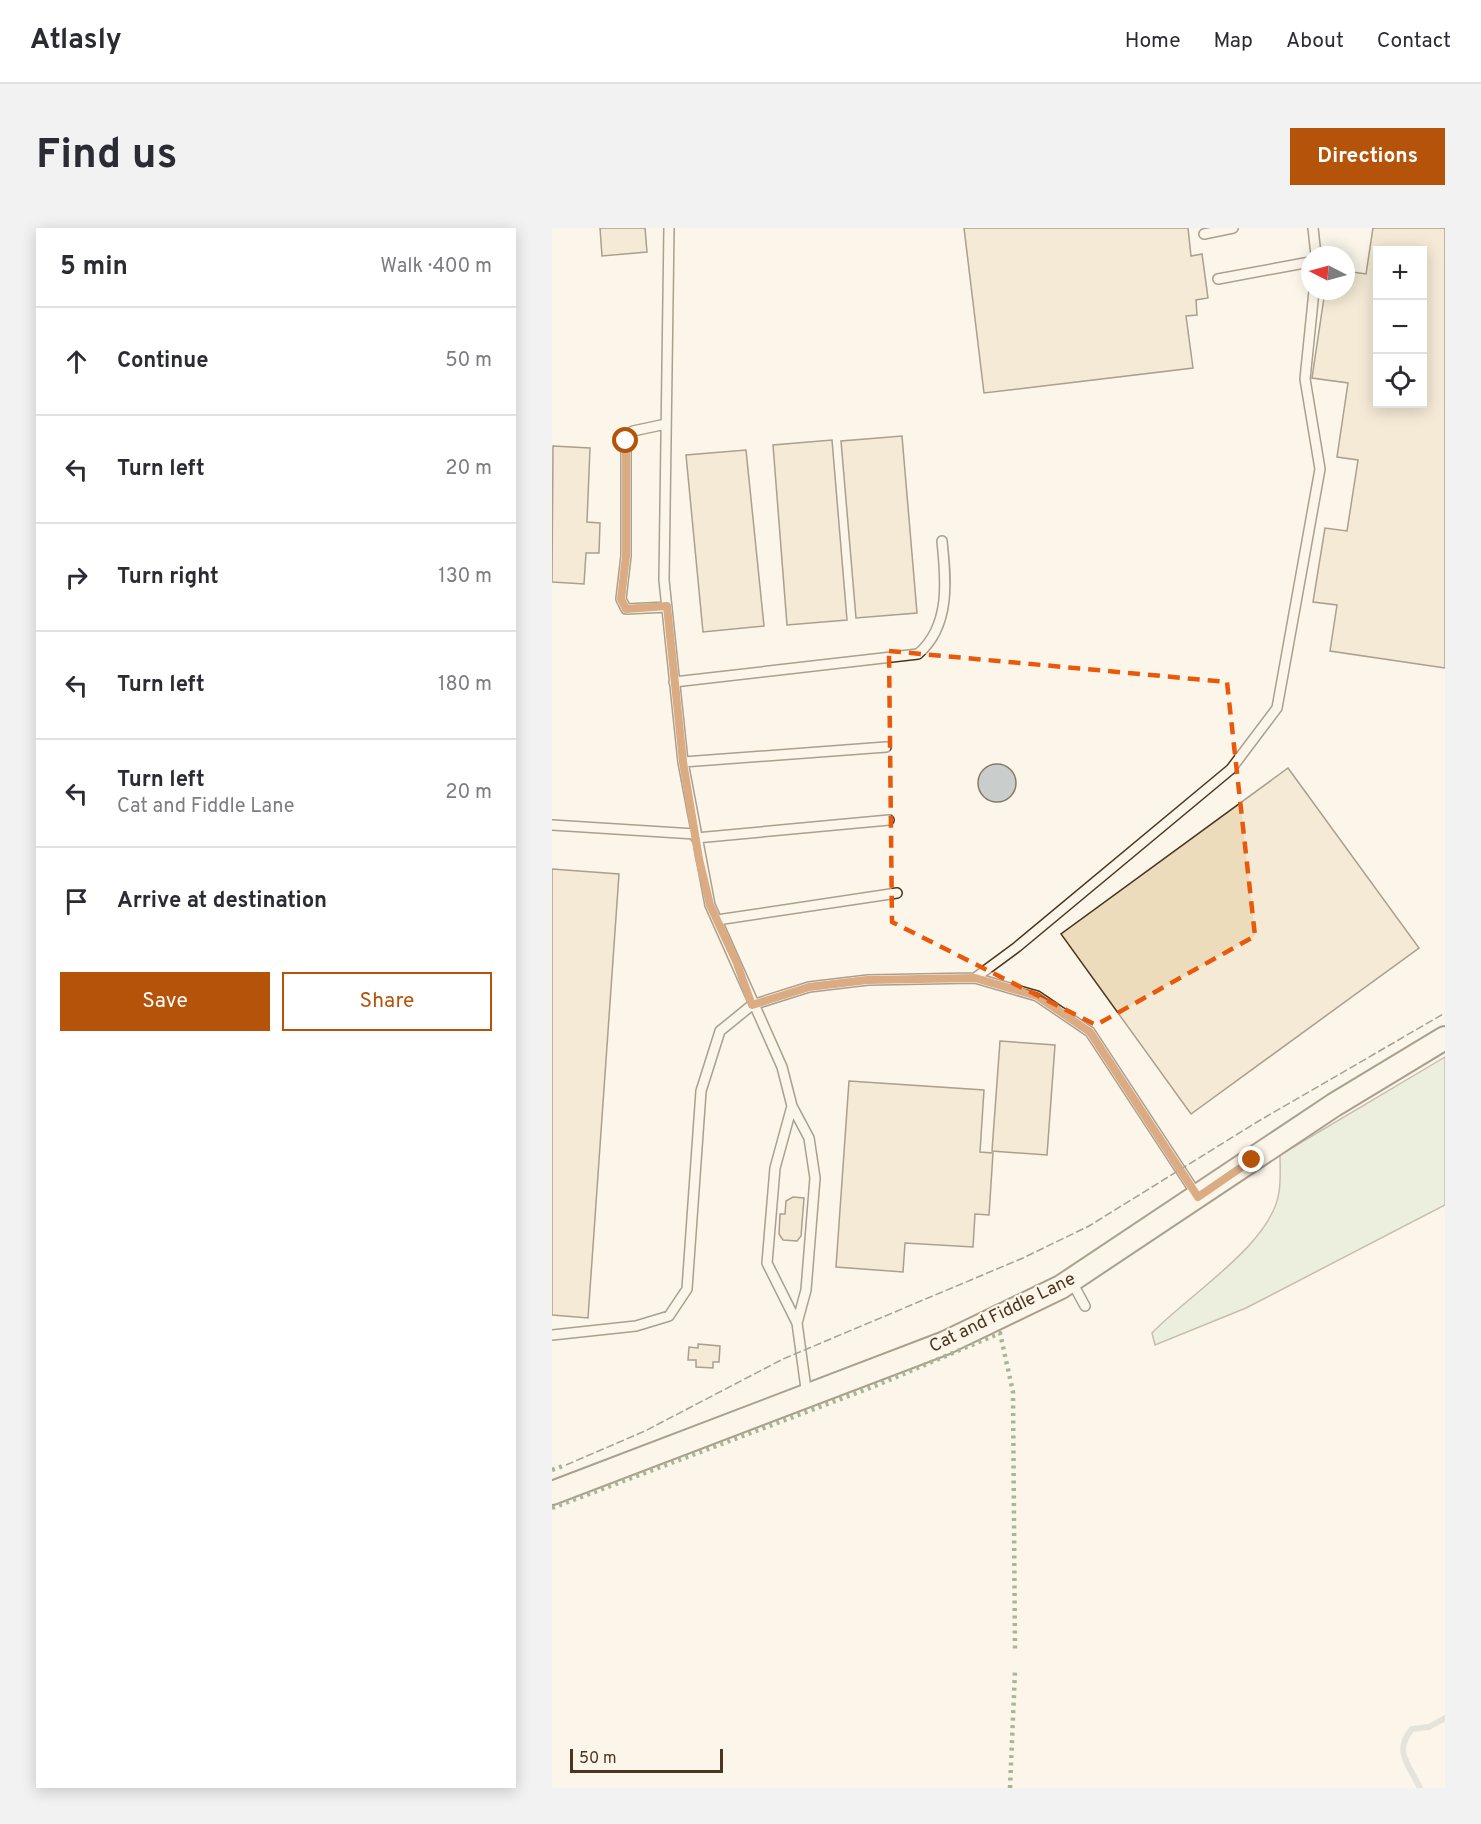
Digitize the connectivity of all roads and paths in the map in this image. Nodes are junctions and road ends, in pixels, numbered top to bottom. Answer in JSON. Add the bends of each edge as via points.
{"nodes":[{"id":1,"x":669,"y":228,"type":"edge"},
{"id":2,"x":1233,"y":228,"type":"edge"},
{"id":3,"x":1313,"y":228,"type":"edge"},
{"id":4,"x":1204,"y":234,"type":"dead end"},
{"id":5,"x":1315,"y":246,"type":"edge"},
{"id":6,"x":1301,"y":263,"type":"edge"},
{"id":7,"x":1218,"y":279,"type":"dead end"},
{"id":8,"x":1313,"y":300,"type":"edge"},
{"id":9,"x":666,"y":424,"type":"junction"},
{"id":10,"x":942,"y":541,"type":"dead end"},
{"id":11,"x":667,"y":606,"type":"junction"},
{"id":12,"x":674,"y":682,"type":"junction"},
{"id":13,"x":886,"y":747,"type":"dead end"},
{"id":14,"x":683,"y":762,"type":"junction"},
{"id":15,"x":889,"y":820,"type":"dead end"},
{"id":16,"x":552,"y":825,"type":"edge"},
{"id":17,"x":695,"y":836,"type":"junction"},
{"id":18,"x":897,"y":893,"type":"dead end"},
{"id":19,"x":717,"y":920,"type":"junction"},
{"id":20,"x":975,"y":978,"type":"junction"},
{"id":21,"x":752,"y":1005,"type":"junction"},
{"id":22,"x":1445,"y":1038,"type":"edge"},
{"id":23,"x":792,"y":1106,"type":"junction"},
{"id":24,"x":1198,"y":1197,"type":"junction"},
{"id":25,"x":1071,"y":1280,"type":"junction"},
{"id":26,"x":1085,"y":1306,"type":"dead end"},
{"id":27,"x":797,"y":1323,"type":"junction"},
{"id":28,"x":552,"y":1335,"type":"edge"},
{"id":29,"x":807,"y":1396,"type":"junction"},
{"id":30,"x":552,"y":1493,"type":"edge"}],
"edges":[{"from":1,"to":9,"type":"lane"},
{"from":2,"to":4,"type":"lane"},
{"from":3,"to":5,"type":"lane"},
{"from":6,"to":7,"type":"lane"},
{"from":8,"to":20,"type":"lane","via":[[1305,379],[1320,469],[1276,708],[1232,769]]},
{"from":9,"to":11,"type":"lane"},
{"from":9,"to":11,"type":"lane","via":[[633,431],[626,441],[626,556],[621,599],[626,609]]},
{"from":10,"to":12,"type":"lane","via":[[946,596],[936,628],[918,654]]},
{"from":11,"to":12,"type":"lane"},
{"from":12,"to":14,"type":"lane"},
{"from":13,"to":14,"type":"lane"},
{"from":14,"to":17,"type":"lane"},
{"from":15,"to":17,"type":"lane"},
{"from":16,"to":17,"type":"lane"},
{"from":17,"to":19,"type":"lane"},
{"from":18,"to":19,"type":"lane"},
{"from":19,"to":21,"type":"lane"},
{"from":20,"to":21,"type":"lane","via":[[867,980],[809,987]]},
{"from":20,"to":24,"type":"lane","via":[[1037,996],[1090,1032]]},
{"from":21,"to":23,"type":"lane","via":[[782,1067]]},
{"from":21,"to":28,"type":"lane","via":[[720,1031],[701,1091],[687,1289],[669,1316],[636,1326]]},
{"from":22,"to":24,"type":"street","name":"Cat and Fiddle Lane","via":[[1334,1105]]},
{"from":23,"to":27,"type":"lane","via":[[809,1138],[815,1178],[806,1290]]},
{"from":23,"to":27,"type":"lane","via":[[775,1168],[767,1263]]},
{"from":24,"to":25,"type":"street","name":"Cat and Fiddle Lane"},
{"from":25,"to":26,"type":"lane"},
{"from":25,"to":29,"type":"street","name":"Cat and Fiddle Lane","via":[[945,1343]]},
{"from":27,"to":29,"type":"lane"},
{"from":29,"to":30,"type":"street","name":"Cat and Fiddle Lane"}]}
